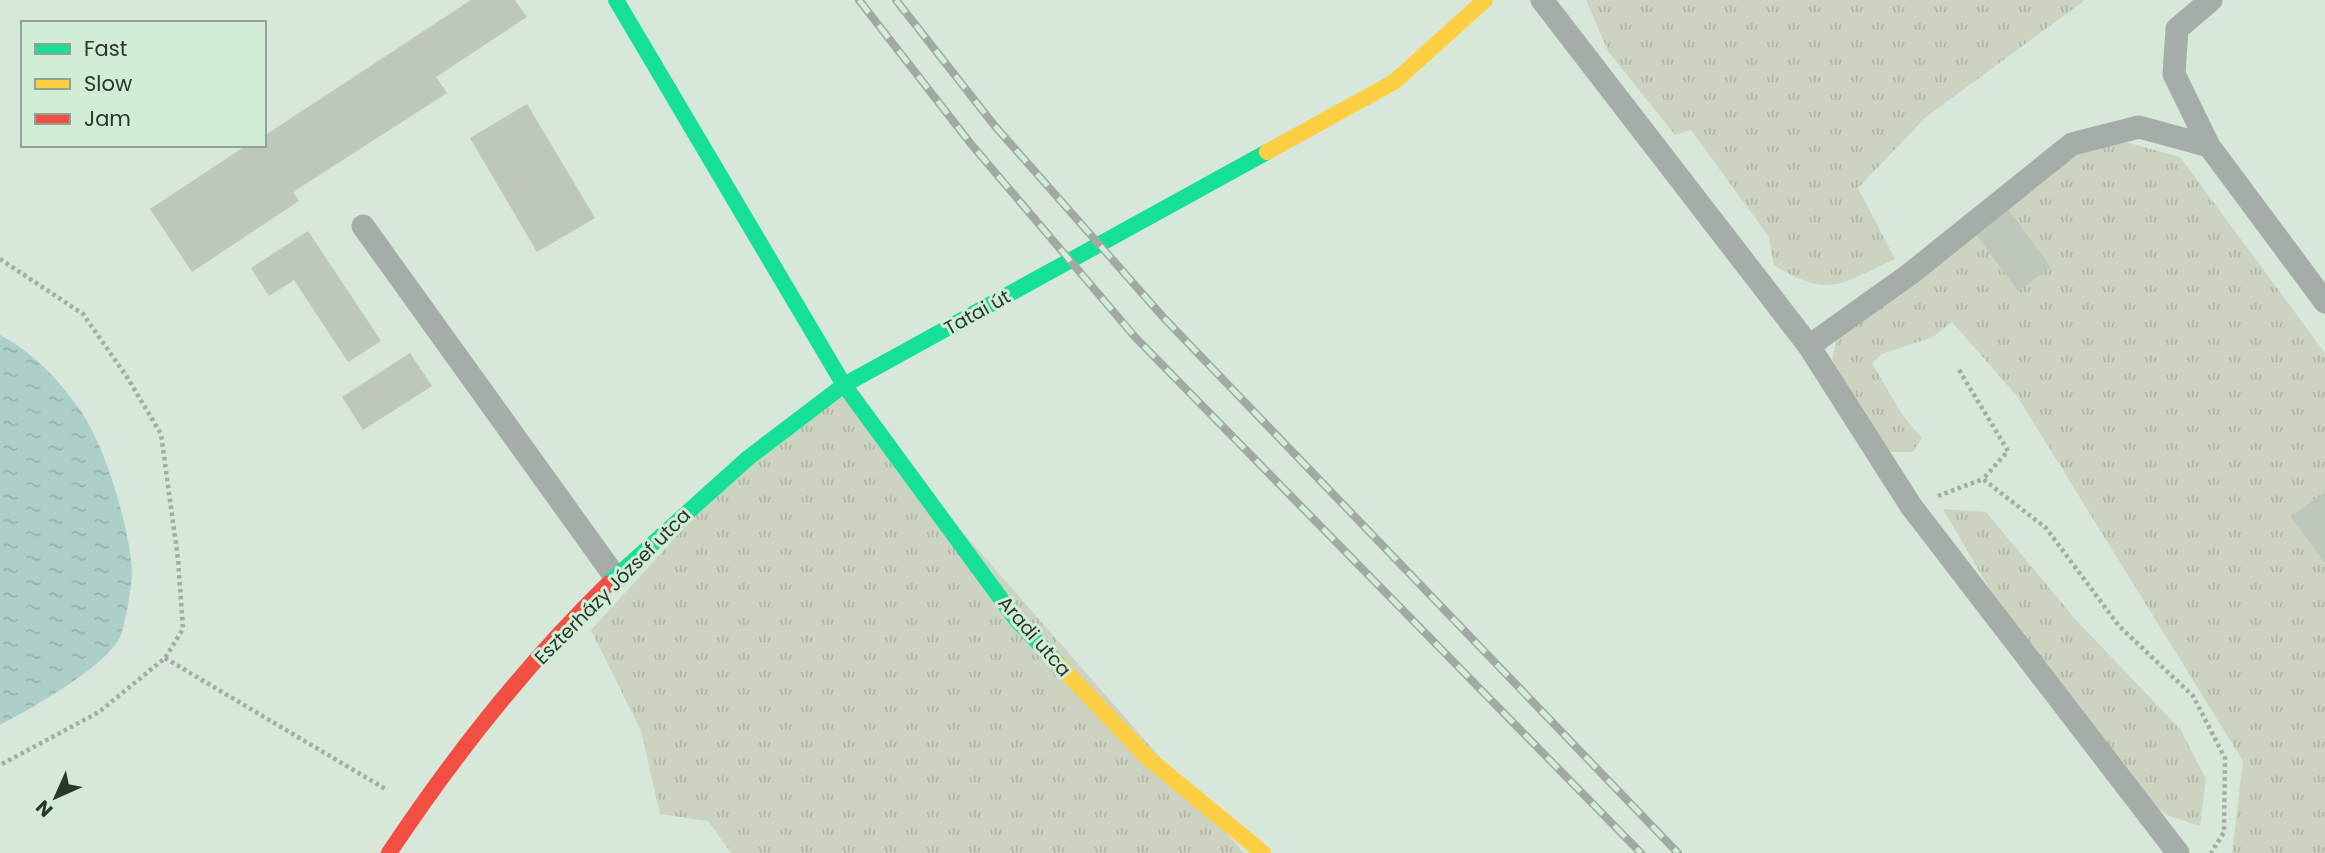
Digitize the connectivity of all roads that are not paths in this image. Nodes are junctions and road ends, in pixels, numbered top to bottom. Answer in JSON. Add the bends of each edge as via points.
{"nodes":[{"id":1,"x":616,"y":0,"type":"edge"},
{"id":2,"x":1485,"y":0,"type":"edge"},
{"id":3,"x":1542,"y":0,"type":"edge"},
{"id":4,"x":2211,"y":0,"type":"edge"},
{"id":5,"x":2208,"y":146,"type":"junction"},
{"id":6,"x":363,"y":226,"type":"dead end"},
{"id":7,"x":2325,"y":302,"type":"edge"},
{"id":8,"x":1809,"y":346,"type":"junction"},
{"id":9,"x":845,"y":386,"type":"junction"},
{"id":10,"x":616,"y":578,"type":"junction"},
{"id":11,"x":389,"y":853,"type":"edge"},
{"id":12,"x":1263,"y":853,"type":"edge"},
{"id":13,"x":2178,"y":853,"type":"edge"}],
"edges":[{"from":1,"to":9,"type":"street"},
{"from":2,"to":9,"type":"street","name":"Tatai út","via":[[1394,82]]},
{"from":3,"to":8,"type":"lane"},
{"from":4,"to":5,"type":"lane","via":[[2177,29],[2174,74]]},
{"from":5,"to":7,"type":"lane"},
{"from":5,"to":8,"type":"lane","via":[[2140,127],[2072,144],[1910,274]]},
{"from":6,"to":10,"type":"lane"},
{"from":8,"to":13,"type":"lane","via":[[1911,506]]},
{"from":9,"to":10,"type":"street","name":"Eszterházy József utca","via":[[748,458]]},
{"from":9,"to":12,"type":"street","name":"Aradi utca","via":[[1016,618],[1148,758]]},
{"from":10,"to":11,"type":"street","name":"Eszterházy József utca","via":[[532,663],[418,808]]}]}
